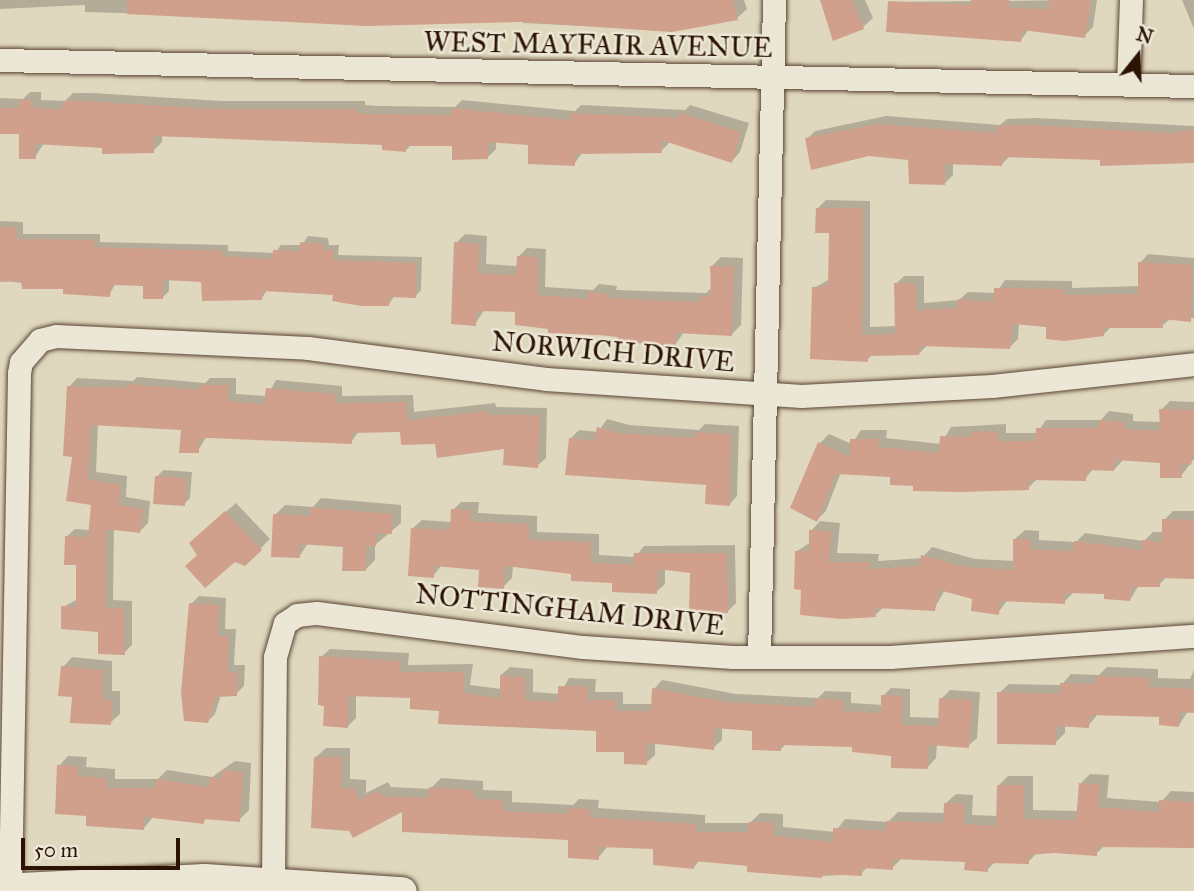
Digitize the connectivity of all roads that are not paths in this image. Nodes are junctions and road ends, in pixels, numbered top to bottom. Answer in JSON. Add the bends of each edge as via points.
{"nodes":[{"id":1,"x":774,"y":0,"type":"edge"},
{"id":2,"x":1131,"y":0,"type":"edge"},
{"id":3,"x":0,"y":60,"type":"edge"},
{"id":4,"x":773,"y":80,"type":"junction"},
{"id":5,"x":1128,"y":85,"type":"junction"},
{"id":6,"x":1194,"y":86,"type":"edge"},
{"id":7,"x":1194,"y":364,"type":"edge"},
{"id":8,"x":765,"y":394,"type":"junction"},
{"id":9,"x":1194,"y":636,"type":"edge"},
{"id":10,"x":759,"y":657,"type":"junction"},
{"id":11,"x":273,"y":880,"type":"junction"},
{"id":12,"x":7,"y":889,"type":"edge"},
{"id":13,"x":403,"y":891,"type":"edge"}],
"edges":[{"from":1,"to":4,"type":"street"},
{"from":2,"to":5,"type":"street"},
{"from":3,"to":4,"type":"street","name":"WEST MAYFAIR AVENUE"},
{"from":4,"to":5,"type":"street","name":"WEST MAYFAIR AVENUE"},
{"from":4,"to":8,"type":"street"},
{"from":5,"to":6,"type":"street","name":"WEST MAYFAIR AVENUE"},
{"from":7,"to":8,"type":"street","name":"NORWICH DRIVE","via":[[992,386]]},
{"from":8,"to":10,"type":"street"},
{"from":8,"to":12,"type":"street","name":"NORWICH DRIVE","via":[[546,379],[309,348],[57,336],[30,349],[19,373]]},
{"from":9,"to":10,"type":"street","name":"NOTTINGHAM DRIVE","via":[[890,657]]},
{"from":10,"to":11,"type":"street","name":"NOTTINGHAM DRIVE","via":[[583,647],[317,613],[297,615],[285,623],[275,656]]},
{"from":11,"to":12,"type":"street","via":[[111,880]]},
{"from":11,"to":13,"type":"street"}]}
